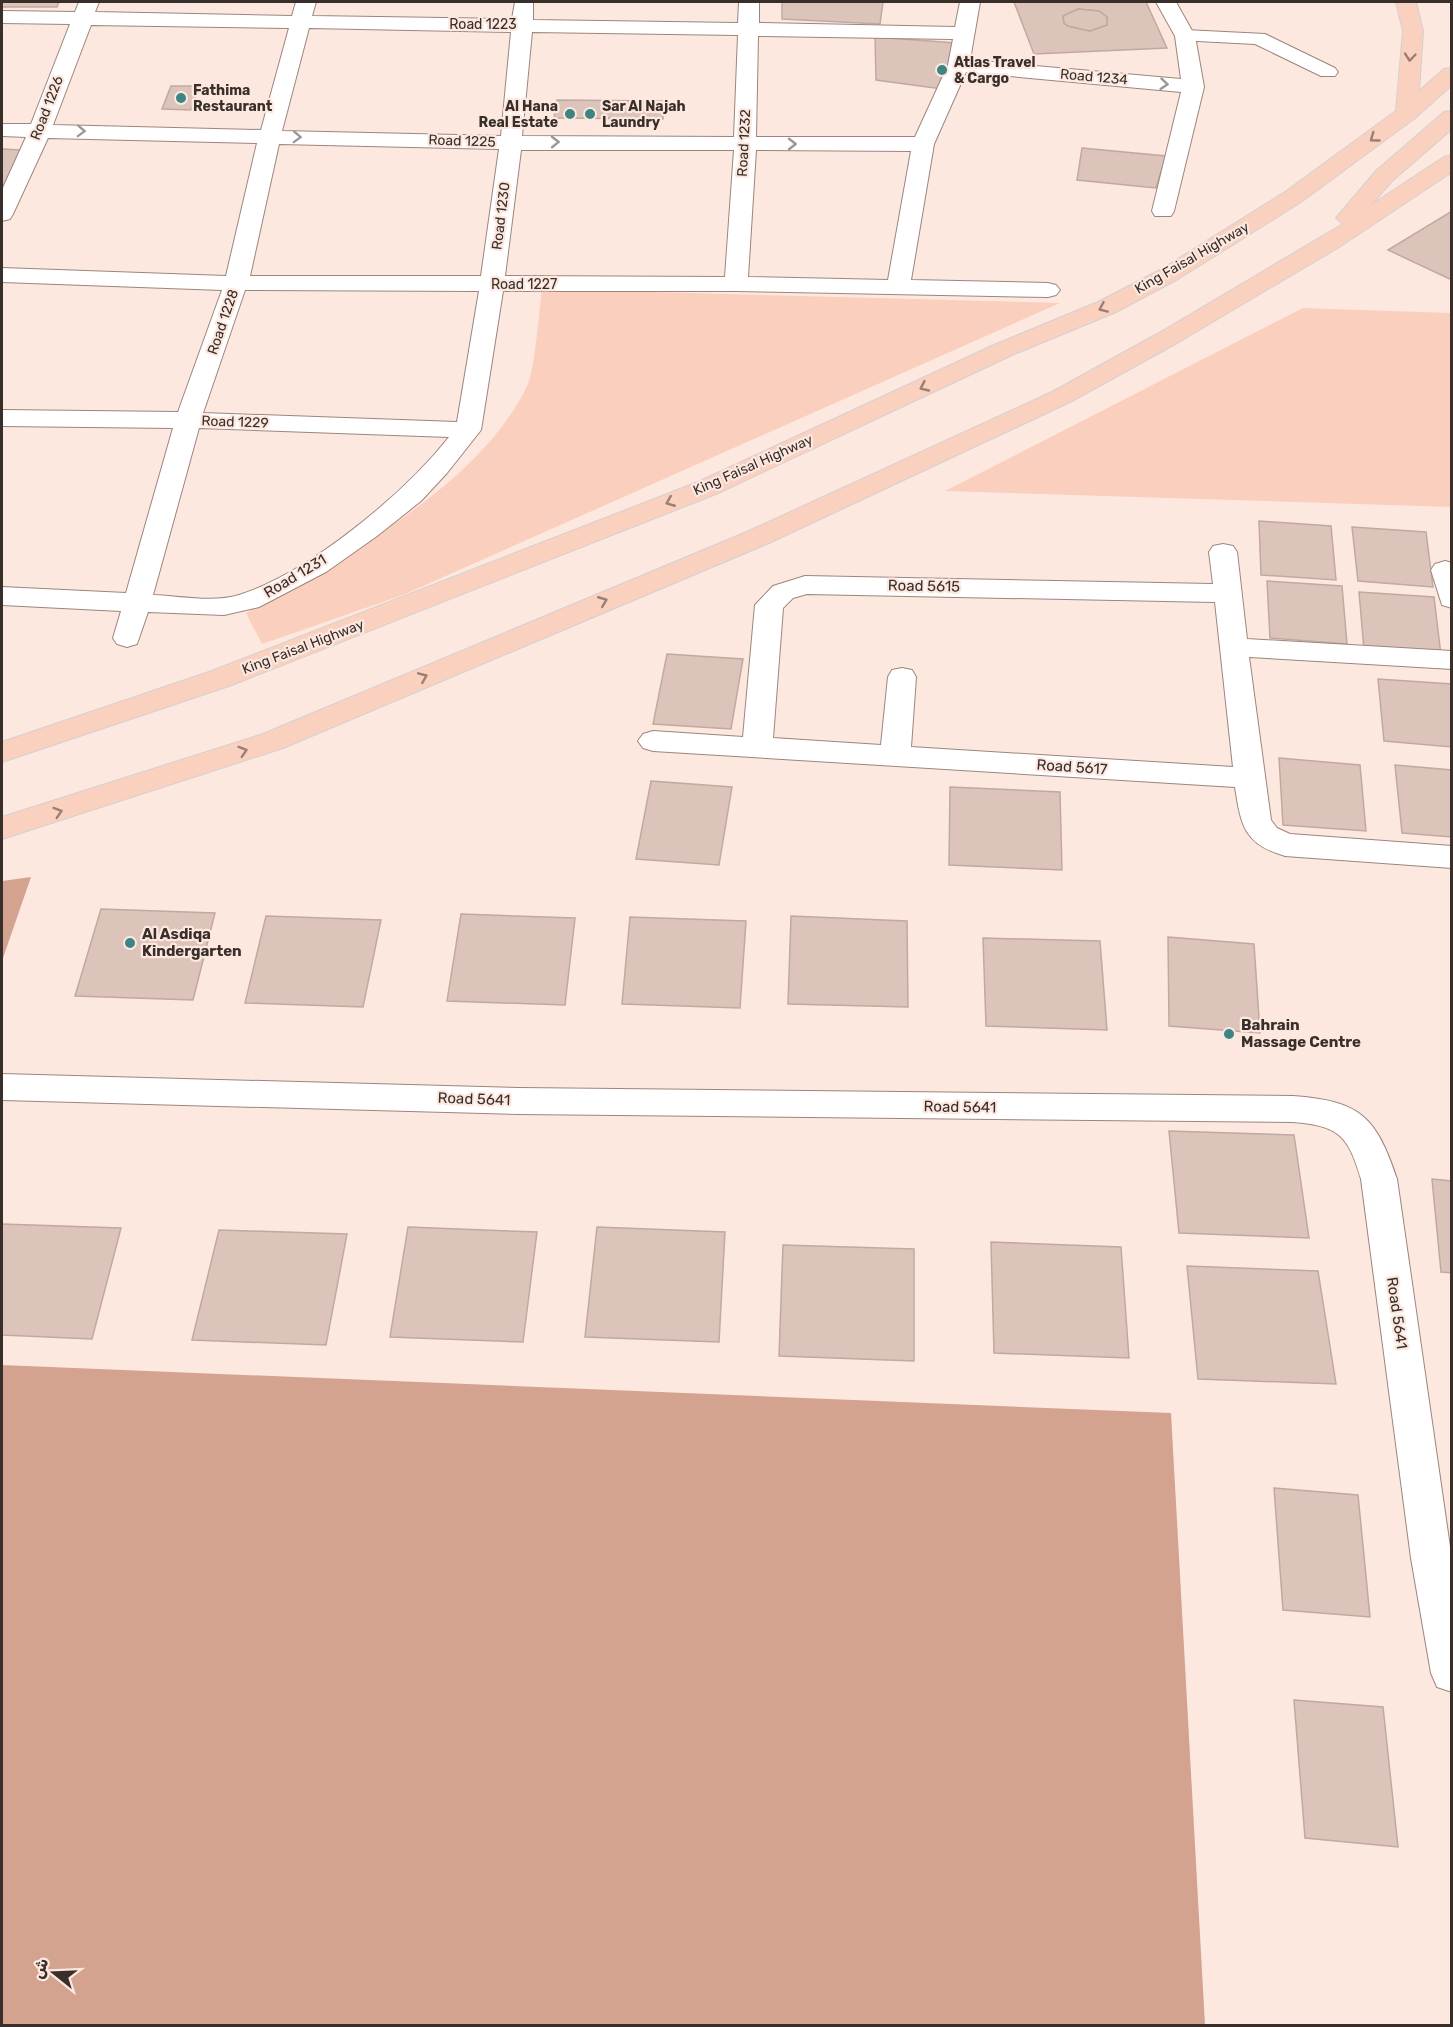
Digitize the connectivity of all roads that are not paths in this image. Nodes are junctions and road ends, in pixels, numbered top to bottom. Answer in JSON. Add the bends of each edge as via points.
{"nodes":[{"id":1,"x":749,"y":2,"type":"edge"},
{"id":2,"x":970,"y":2,"type":"edge"},
{"id":3,"x":1166,"y":2,"type":"edge"},
{"id":4,"x":1406,"y":2,"type":"edge"},
{"id":5,"x":85,"y":10,"type":"edge"},
{"id":6,"x":303,"y":12,"type":"edge"},
{"id":7,"x":522,"y":13,"type":"edge"},
{"id":8,"x":2,"y":17,"type":"edge"},
{"id":9,"x":748,"y":28,"type":"junction"},
{"id":10,"x":964,"y":33,"type":"junction"},
{"id":11,"x":1185,"y":36,"type":"junction"},
{"id":12,"x":959,"y":64,"type":"junction"},
{"id":13,"x":1328,"y":72,"type":"dead end"},
{"id":14,"x":1452,"y":74,"type":"edge"},
{"id":15,"x":1193,"y":87,"type":"junction"},
{"id":16,"x":1407,"y":113,"type":"junction"},
{"id":17,"x":1452,"y":117,"type":"edge"},
{"id":18,"x":2,"y":130,"type":"edge"},
{"id":19,"x":40,"y":130,"type":"junction"},
{"id":20,"x":270,"y":136,"type":"junction"},
{"id":21,"x":510,"y":143,"type":"junction"},
{"id":22,"x":745,"y":144,"type":"junction"},
{"id":23,"x":923,"y":144,"type":"junction"},
{"id":24,"x":1447,"y":167,"type":"edge"},
{"id":25,"x":1163,"y":211,"type":"dead end"},
{"id":26,"x":2,"y":214,"type":"edge"},
{"id":27,"x":1331,"y":242,"type":"junction"},
{"id":28,"x":2,"y":275,"type":"edge"},
{"id":29,"x":236,"y":283,"type":"junction"},
{"id":30,"x":736,"y":284,"type":"junction"},
{"id":31,"x":492,"y":285,"type":"junction"},
{"id":32,"x":898,"y":288,"type":"junction"},
{"id":33,"x":1048,"y":290,"type":"dead end"},
{"id":34,"x":2,"y":418,"type":"edge"},
{"id":35,"x":188,"y":420,"type":"junction"},
{"id":36,"x":468,"y":430,"type":"junction"},
{"id":37,"x":1223,"y":552,"type":"dead end"},
{"id":38,"x":1445,"y":570,"type":"dead end"},
{"id":39,"x":1228,"y":593,"type":"junction"},
{"id":40,"x":2,"y":596,"type":"edge"},
{"id":41,"x":1452,"y":599,"type":"edge"},
{"id":42,"x":138,"y":602,"type":"junction"},
{"id":43,"x":127,"y":638,"type":"dead end"},
{"id":44,"x":1234,"y":647,"type":"junction"},
{"id":45,"x":1452,"y":660,"type":"edge"},
{"id":46,"x":902,"y":677,"type":"dead end"},
{"id":47,"x":653,"y":741,"type":"dead end"},
{"id":48,"x":757,"y":747,"type":"junction"},
{"id":49,"x":2,"y":752,"type":"edge"},
{"id":50,"x":895,"y":756,"type":"junction"},
{"id":51,"x":1249,"y":778,"type":"junction"},
{"id":52,"x":2,"y":828,"type":"edge"},
{"id":53,"x":1452,"y":857,"type":"edge"},
{"id":54,"x":2,"y":1087,"type":"edge"},
{"id":55,"x":1451,"y":1663,"type":"edge"}],
"edges":[{"from":1,"to":9,"type":"street","name":"Road 1232"},
{"from":2,"to":10,"type":"street"},
{"from":3,"to":11,"type":"street"},
{"from":4,"to":16,"type":"main road","one_way":true,"via":[[1413,31]]},
{"from":5,"to":6,"type":"street","name":"Road 1223"},
{"from":5,"to":8,"type":"street","name":"Road 1223"},
{"from":5,"to":19,"type":"street","name":"Road 1226"},
{"from":6,"to":7,"type":"street","name":"Road 1223"},
{"from":6,"to":20,"type":"street","name":"Road 1228"},
{"from":7,"to":9,"type":"street","name":"Road 1223"},
{"from":7,"to":21,"type":"street","name":"Road 1230"},
{"from":9,"to":10,"type":"street","name":"Road 1223"},
{"from":9,"to":22,"type":"street","name":"Road 1232"},
{"from":10,"to":12,"type":"street"},
{"from":11,"to":13,"type":"lane","via":[[1258,38]]},
{"from":11,"to":15,"type":"street"},
{"from":12,"to":15,"type":"street","name":"Road 1234","one_way":true},
{"from":12,"to":23,"type":"street"},
{"from":14,"to":16,"type":"main road","name":"King Faisal Highway"},
{"from":15,"to":25,"type":"street"},
{"from":16,"to":49,"type":"main road","name":"King Faisal Highway","one_way":true,"via":[[1284,203],[1170,274],[1107,307],[1003,350],[685,496],[219,679]]},
{"from":17,"to":27,"type":"main road","via":[[1384,176],[1354,208]]},
{"from":18,"to":19,"type":"street","name":"Road 1225"},
{"from":19,"to":20,"type":"street","name":"Road 1225","one_way":true},
{"from":19,"to":26,"type":"street","name":"Road 1226"},
{"from":20,"to":21,"type":"street","name":"Road 1225","one_way":true},
{"from":20,"to":29,"type":"street","name":"Road 1228"},
{"from":21,"to":22,"type":"street","name":"Road 1225","one_way":true},
{"from":21,"to":31,"type":"street","name":"Road 1230"},
{"from":22,"to":23,"type":"street","name":"Road 1225","one_way":true},
{"from":22,"to":30,"type":"street","name":"Road 1232"},
{"from":23,"to":32,"type":"street"},
{"from":24,"to":27,"type":"main road"},
{"from":52,"to":27,"type":"main road","one_way":true,"via":[[273,741],[759,537],[1061,397]]},
{"from":28,"to":29,"type":"street","name":"Road 1227"},
{"from":29,"to":31,"type":"street","name":"Road 1227"},
{"from":29,"to":35,"type":"street","name":"Road 1228"},
{"from":30,"to":31,"type":"street","name":"Road 1227"},
{"from":30,"to":32,"type":"street","name":"Road 1227"},
{"from":31,"to":36,"type":"street","name":"Road 1230"},
{"from":32,"to":33,"type":"street","name":"Road 1227"},
{"from":34,"to":35,"type":"street","name":"Road 1229"},
{"from":35,"to":36,"type":"street","name":"Road 1229"},
{"from":35,"to":42,"type":"street","name":"Road 1228"},
{"from":36,"to":42,"type":"street","name":"Road 1231","via":[[427,480],[387,513],[275,591],[225,606]]},
{"from":37,"to":39,"type":"street"},
{"from":38,"to":41,"type":"street"},
{"from":39,"to":44,"type":"street"},
{"from":39,"to":48,"type":"street","name":"Road 5615","via":[[830,584],[794,588],[769,605]]},
{"from":40,"to":42,"type":"street","name":"Road 1231"},
{"from":42,"to":43,"type":"street","name":"Road 1228"},
{"from":44,"to":45,"type":"street"},
{"from":44,"to":51,"type":"street"},
{"from":46,"to":50,"type":"street"},
{"from":47,"to":48,"type":"street","name":"Road 5617"},
{"from":48,"to":50,"type":"street","name":"Road 5617"},
{"from":50,"to":51,"type":"street","name":"Road 5617"},
{"from":51,"to":53,"type":"street","via":[[1256,822],[1266,836],[1285,845]]},
{"from":54,"to":55,"type":"street","name":"Road 5641","via":[[519,1101],[1293,1109],[1322,1110],[1350,1120],[1369,1146],[1379,1179],[1431,1558]]}]}
